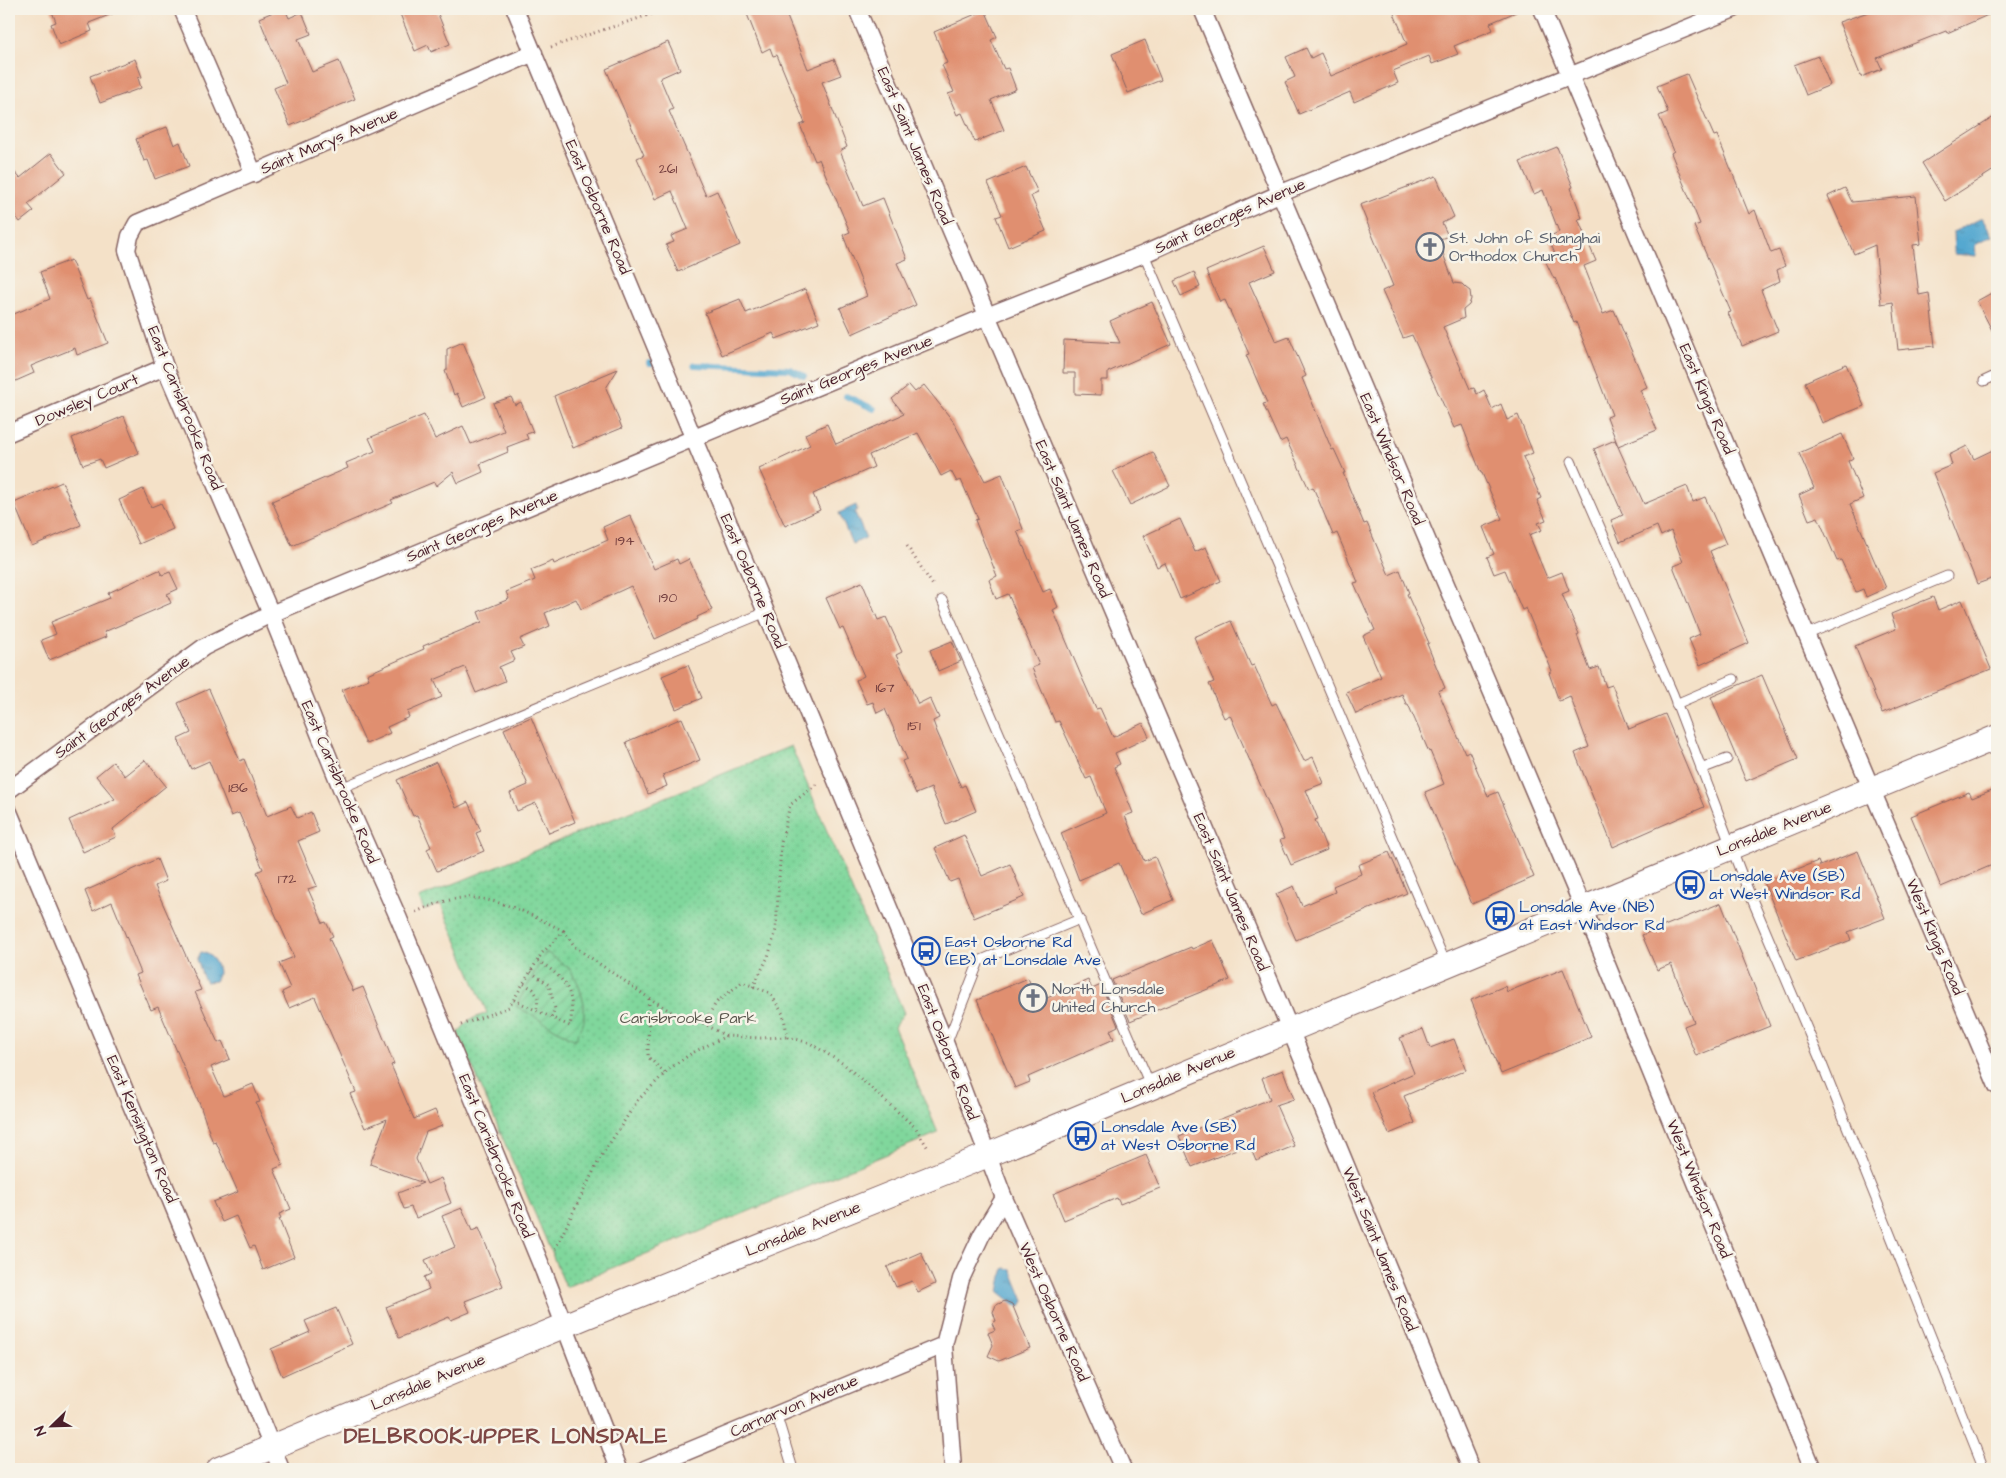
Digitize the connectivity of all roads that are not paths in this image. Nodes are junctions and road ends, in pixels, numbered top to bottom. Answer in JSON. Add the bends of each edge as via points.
{"nodes":[{"id":1,"x":182,"y":9,"type":"edge"},
{"id":2,"x":515,"y":9,"type":"edge"},
{"id":3,"x":857,"y":9,"type":"edge"},
{"id":4,"x":1202,"y":9,"type":"edge"},
{"id":5,"x":1542,"y":9,"type":"edge"},
{"id":6,"x":1734,"y":9,"type":"edge"},
{"id":7,"x":534,"y":53,"type":"junction"},
{"id":8,"x":1570,"y":75,"type":"junction"},
{"id":9,"x":254,"y":174,"type":"junction"},
{"id":10,"x":1279,"y":194,"type":"junction"},
{"id":11,"x":130,"y":236,"type":"joint"},
{"id":12,"x":1144,"y":254,"type":"junction"},
{"id":13,"x":987,"y":316,"type":"junction"},
{"id":14,"x":165,"y":367,"type":"junction"},
{"id":15,"x":1997,"y":375,"type":"edge"},
{"id":16,"x":1984,"y":381,"type":"dead end"},
{"id":17,"x":9,"y":432,"type":"edge"},
{"id":18,"x":693,"y":437,"type":"junction"},
{"id":19,"x":1570,"y":461,"type":"dead end"},
{"id":20,"x":1947,"y":576,"type":"dead end"},
{"id":21,"x":942,"y":600,"type":"road end"},
{"id":22,"x":766,"y":612,"type":"junction"},
{"id":23,"x":271,"y":614,"type":"junction"},
{"id":24,"x":1808,"y":634,"type":"junction"},
{"id":25,"x":1734,"y":679,"type":"dead end"},
{"id":26,"x":1676,"y":704,"type":"junction"},
{"id":27,"x":1997,"y":737,"type":"edge"},
{"id":28,"x":1727,"y":759,"type":"dead end"},
{"id":29,"x":1701,"y":769,"type":"junction"},
{"id":30,"x":342,"y":788,"type":"junction"},
{"id":31,"x":1872,"y":789,"type":"junction"},
{"id":32,"x":9,"y":790,"type":"edge"},
{"id":33,"x":9,"y":812,"type":"edge"},
{"id":34,"x":1731,"y":847,"type":"junction"},
{"id":35,"x":1584,"y":909,"type":"junction"},
{"id":36,"x":1080,"y":919,"type":"junction"},
{"id":37,"x":1446,"y":964,"type":"junction"},
{"id":38,"x":1289,"y":1029,"type":"junction"},
{"id":39,"x":946,"y":1045,"type":"junction"},
{"id":40,"x":1997,"y":1086,"type":"edge"},
{"id":41,"x":1151,"y":1087,"type":"junction"},
{"id":42,"x":988,"y":1154,"type":"junction"},
{"id":43,"x":1004,"y":1198,"type":"junction"},
{"id":44,"x":564,"y":1325,"type":"junction"},
{"id":45,"x":944,"y":1345,"type":"junction"},
{"id":46,"x":776,"y":1413,"type":"junction"},
{"id":47,"x":272,"y":1447,"type":"junction"},
{"id":48,"x":219,"y":1469,"type":"edge"},
{"id":49,"x":281,"y":1469,"type":"edge"},
{"id":50,"x":619,"y":1469,"type":"edge"},
{"id":51,"x":645,"y":1469,"type":"edge"},
{"id":52,"x":793,"y":1469,"type":"edge"},
{"id":53,"x":953,"y":1469,"type":"edge"},
{"id":54,"x":1123,"y":1469,"type":"edge"},
{"id":55,"x":1471,"y":1469,"type":"edge"},
{"id":56,"x":1813,"y":1469,"type":"edge"},
{"id":57,"x":1984,"y":1469,"type":"edge"}],
"edges":[{"from":1,"to":9,"type":"street"},
{"from":2,"to":7,"type":"street","name":"East Osborne Road"},
{"from":3,"to":13,"type":"street","name":"East Saint James Road"},
{"from":4,"to":10,"type":"street","name":"East Windsor Road"},
{"from":5,"to":8,"type":"street","name":"East Kings Road"},
{"from":6,"to":8,"type":"street","name":"Saint Georges Avenue"},
{"from":7,"to":9,"type":"street","name":"Saint Marys Avenue"},
{"from":7,"to":18,"type":"street","name":"East Osborne Road"},
{"from":8,"to":10,"type":"street","name":"Saint Georges Avenue"},
{"from":8,"to":24,"type":"street","name":"East Kings Road"},
{"from":9,"to":11,"type":"street","name":"Saint Marys Avenue","via":[[137,223]]},
{"from":10,"to":12,"type":"street","name":"Saint Georges Avenue"},
{"from":10,"to":35,"type":"street","name":"East Windsor Road"},
{"from":11,"to":14,"type":"street","name":"East Carisbrooke Road","via":[[127,250]]},
{"from":12,"to":13,"type":"street","name":"Saint Georges Avenue"},
{"from":12,"to":37,"type":"lane"},
{"from":13,"to":18,"type":"street","name":"Saint Georges Avenue"},
{"from":13,"to":38,"type":"street","name":"East Saint James Road"},
{"from":14,"to":17,"type":"street","name":"Dowsley Court"},
{"from":14,"to":23,"type":"street","name":"East Carisbrooke Road"},
{"from":15,"to":16,"type":"lane"},
{"from":18,"to":22,"type":"street","name":"East Osborne Road"},
{"from":18,"to":23,"type":"street","name":"Saint Georges Avenue"},
{"from":19,"to":26,"type":"lane"},
{"from":20,"to":24,"type":"lane"},
{"from":21,"to":36,"type":"lane"},
{"from":22,"to":30,"type":"lane"},
{"from":22,"to":39,"type":"street","name":"East Osborne Road"},
{"from":23,"to":30,"type":"street","name":"East Carisbrooke Road"},
{"from":23,"to":32,"type":"street","name":"Saint Georges Avenue","via":[[204,647]]},
{"from":24,"to":31,"type":"street","name":"East Kings Road"},
{"from":25,"to":26,"type":"lane"},
{"from":26,"to":29,"type":"lane"},
{"from":27,"to":31,"type":"street","name":"Lonsdale Avenue"},
{"from":28,"to":29,"type":"lane"},
{"from":29,"to":34,"type":"lane"},
{"from":30,"to":44,"type":"street","name":"East Carisbrooke Road","via":[[399,919]]},
{"from":31,"to":34,"type":"street","name":"Lonsdale Avenue"},
{"from":31,"to":40,"type":"street","name":"West Kings Road"},
{"from":33,"to":47,"type":"street","name":"East Kensington Road"},
{"from":34,"to":35,"type":"street","name":"Lonsdale Avenue"},
{"from":34,"to":57,"type":"lane","via":[[1822,1064]]},
{"from":35,"to":37,"type":"street","name":"Lonsdale Avenue"},
{"from":35,"to":56,"type":"street","name":"West Windsor Road"},
{"from":36,"to":39,"type":"lane","via":[[980,961]]},
{"from":36,"to":41,"type":"lane"},
{"from":37,"to":38,"type":"street","name":"Lonsdale Avenue"},
{"from":38,"to":41,"type":"street","name":"Lonsdale Avenue"},
{"from":38,"to":55,"type":"street","name":"West Saint James Road"},
{"from":39,"to":42,"type":"street","name":"East Osborne Road"},
{"from":41,"to":42,"type":"street","name":"Lonsdale Avenue"},
{"from":42,"to":43,"type":"street","name":"West Osborne Road"},
{"from":42,"to":44,"type":"street","name":"Lonsdale Avenue"},
{"from":43,"to":45,"type":"street","via":[[960,1279]]},
{"from":43,"to":54,"type":"street","name":"West Osborne Road"},
{"from":44,"to":47,"type":"street","name":"Lonsdale Avenue"},
{"from":44,"to":50,"type":"street","name":"East Carisbrooke Road"},
{"from":45,"to":46,"type":"street","name":"Carnarvon Avenue"},
{"from":45,"to":53,"type":"street"},
{"from":46,"to":51,"type":"street","name":"Carnarvon Avenue"},
{"from":46,"to":52,"type":"lane"},
{"from":47,"to":48,"type":"street","name":"Lonsdale Avenue"},
{"from":47,"to":49,"type":"street","name":"East Kensington Road"}]}
